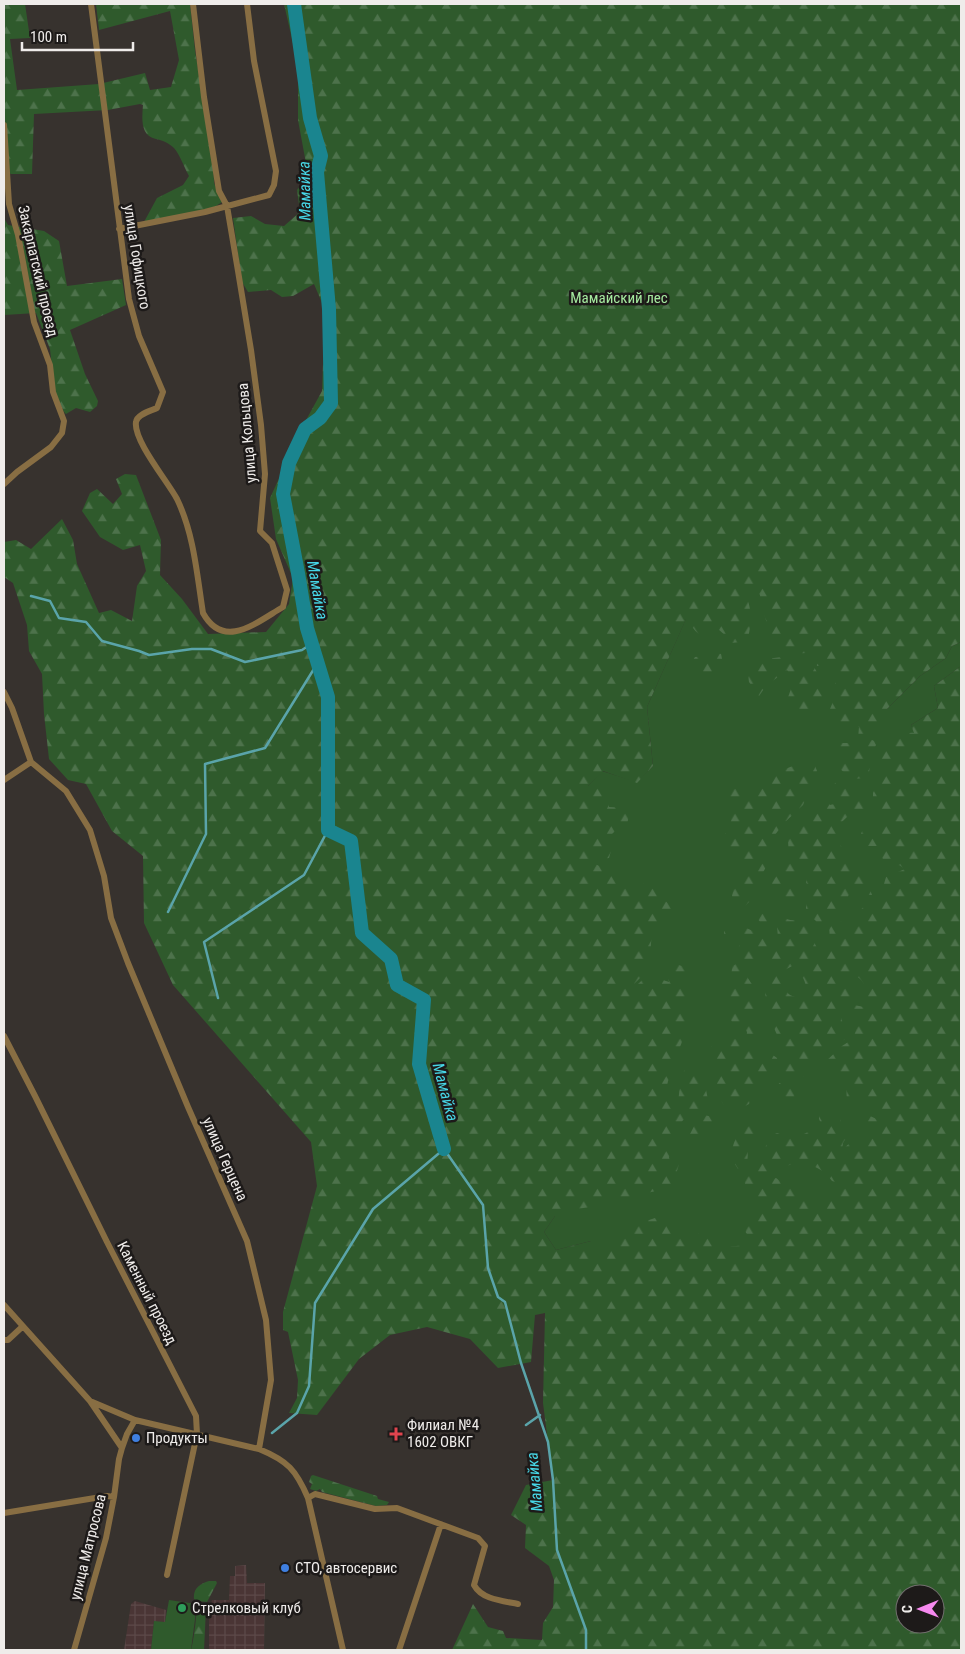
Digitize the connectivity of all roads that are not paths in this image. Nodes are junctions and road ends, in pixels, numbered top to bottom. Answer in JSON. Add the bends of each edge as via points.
{"nodes":[{"id":1,"x":91,"y":4,"type":"edge"},
{"id":2,"x":193,"y":4,"type":"edge"},
{"id":3,"x":247,"y":4,"type":"edge"},
{"id":4,"x":4,"y":125,"type":"edge"},
{"id":5,"x":227,"y":206,"type":"junction"},
{"id":6,"x":119,"y":229,"type":"junction"},
{"id":7,"x":4,"y":484,"type":"edge"},
{"id":8,"x":214,"y":627,"type":"joint"},
{"id":9,"x":4,"y":692,"type":"edge"},
{"id":10,"x":31,"y":762,"type":"junction"},
{"id":11,"x":4,"y":780,"type":"edge"},
{"id":12,"x":4,"y":1036,"type":"edge"},
{"id":13,"x":4,"y":1306,"type":"edge"},
{"id":14,"x":22,"y":1327,"type":"junction"},
{"id":15,"x":4,"y":1340,"type":"edge"},
{"id":16,"x":90,"y":1401,"type":"junction"},
{"id":17,"x":135,"y":1420,"type":"junction"},
{"id":18,"x":197,"y":1434,"type":"junction"},
{"id":19,"x":122,"y":1448,"type":"junction"},
{"id":20,"x":259,"y":1449,"type":"junction"},
{"id":21,"x":114,"y":1497,"type":"junction"},
{"id":22,"x":308,"y":1498,"type":"junction"},
{"id":23,"x":4,"y":1513,"type":"edge"},
{"id":24,"x":442,"y":1524,"type":"junction"},
{"id":25,"x":168,"y":1575,"type":"dead end"},
{"id":26,"x":518,"y":1604,"type":"dead end"},
{"id":27,"x":74,"y":1650,"type":"edge"},
{"id":28,"x":344,"y":1650,"type":"edge"},
{"id":29,"x":399,"y":1650,"type":"edge"}],
"edges":[{"from":1,"to":6,"type":"street","name":"улица Гофицкого"},
{"from":2,"to":5,"type":"street","name":"улица Кольцова","via":[[219,191]]},
{"from":3,"to":5,"type":"street","via":[[254,61],[276,171],[274,185],[268,195]]},
{"from":4,"to":7,"type":"street","name":"Закарпатский проезд","via":[[9,204],[34,322],[50,365],[53,392],[64,420],[62,433],[51,447]]},
{"from":5,"to":6,"type":"street"},
{"from":5,"to":8,"type":"street","name":"улица Кольцова","via":[[261,425],[265,474],[260,531],[272,544],[287,590],[282,607],[243,631],[221,631]]},
{"from":6,"to":8,"type":"street","name":"улица Гофицкого","via":[[129,299],[139,336],[163,392],[157,408],[139,416],[137,430],[149,457],[176,498],[188,528],[203,613]]},
{"from":9,"to":10,"type":"street"},
{"from":10,"to":11,"type":"street"},
{"from":10,"to":20,"type":"street","name":"улица Герцена","via":[[66,791],[90,830],[104,876],[111,918],[128,963],[247,1241],[266,1320],[271,1380]]},
{"from":12,"to":18,"type":"street","name":"Каменный проезд","via":[[196,1416]]},
{"from":13,"to":14,"type":"street"},
{"from":14,"to":15,"type":"street"},
{"from":14,"to":16,"type":"street"},
{"from":16,"to":17,"type":"street"},
{"from":16,"to":19,"type":"street"},
{"from":17,"to":18,"type":"street"},
{"from":17,"to":19,"type":"street","name":"улица Матросова"},
{"from":18,"to":20,"type":"street"},
{"from":18,"to":25,"type":"street","name":"Каменный проезд"},
{"from":19,"to":21,"type":"street","name":"улица Матросова"},
{"from":20,"to":22,"type":"street","via":[[294,1471]]},
{"from":21,"to":23,"type":"street"},
{"from":21,"to":27,"type":"street","name":"улица Матросова","via":[[106,1538]]},
{"from":22,"to":24,"type":"street","via":[[315,1494],[375,1509],[397,1508]]},
{"from":22,"to":28,"type":"street"},
{"from":24,"to":26,"type":"street","via":[[478,1538],[485,1546],[474,1585],[480,1593]]},
{"from":24,"to":29,"type":"street"}]}
